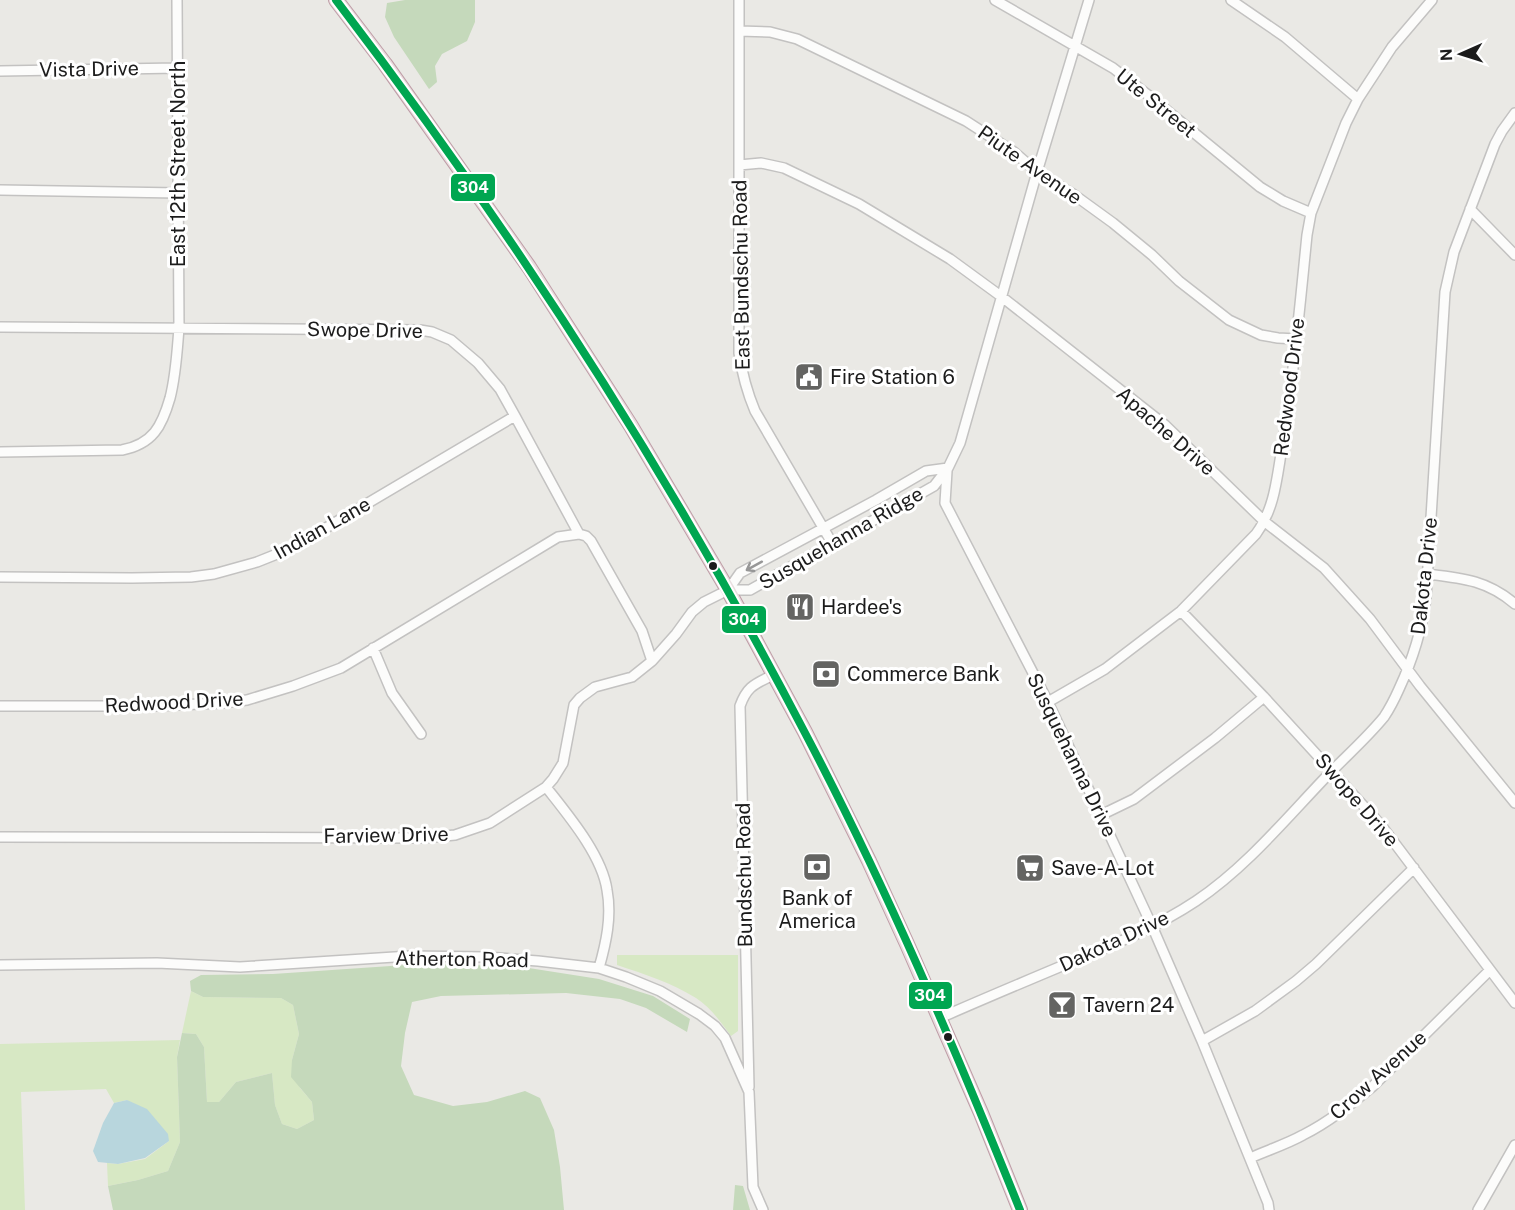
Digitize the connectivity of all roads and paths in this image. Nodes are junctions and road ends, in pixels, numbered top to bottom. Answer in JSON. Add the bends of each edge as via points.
{"nodes":[{"id":1,"x":177,"y":0,"type":"edge"},
{"id":2,"x":336,"y":0,"type":"edge"},
{"id":3,"x":739,"y":0,"type":"edge"},
{"id":4,"x":995,"y":0,"type":"edge"},
{"id":5,"x":1089,"y":0,"type":"edge"},
{"id":6,"x":1231,"y":0,"type":"edge"},
{"id":7,"x":1430,"y":0,"type":"edge"},
{"id":8,"x":739,"y":31,"type":"junction"},
{"id":9,"x":1075,"y":45,"type":"junction"},
{"id":10,"x":178,"y":68,"type":"junction"},
{"id":11,"x":0,"y":71,"type":"edge"},
{"id":12,"x":1358,"y":99,"type":"junction"},
{"id":13,"x":1515,"y":113,"type":"edge"},
{"id":14,"x":739,"y":165,"type":"junction"},
{"id":15,"x":1037,"y":172,"type":"junction"},
{"id":16,"x":0,"y":190,"type":"edge"},
{"id":17,"x":178,"y":193,"type":"junction"},
{"id":18,"x":1470,"y":209,"type":"junction"},
{"id":19,"x":1311,"y":213,"type":"junction"},
{"id":20,"x":1515,"y":255,"type":"edge"},
{"id":21,"x":1002,"y":297,"type":"junction"},
{"id":22,"x":0,"y":327,"type":"edge"},
{"id":23,"x":179,"y":328,"type":"junction"},
{"id":24,"x":1296,"y":339,"type":"junction"},
{"id":25,"x":515,"y":416,"type":"junction"},
{"id":26,"x":0,"y":452,"type":"edge"},
{"id":27,"x":948,"y":468,"type":"junction"},
{"id":28,"x":1265,"y":522,"type":"junction"},
{"id":29,"x":824,"y":529,"type":"junction"},
{"id":30,"x":579,"y":534,"type":"junction"},
{"id":31,"x":832,"y":543,"type":"junction"},
{"id":32,"x":785,"y":549,"type":"junction"},
{"id":33,"x":793,"y":564,"type":"junction"},
{"id":34,"x":1427,"y":574,"type":"junction"},
{"id":35,"x":0,"y":577,"type":"edge"},
{"id":36,"x":728,"y":590,"type":"junction"},
{"id":37,"x":1515,"y":604,"type":"edge"},
{"id":38,"x":1181,"y":611,"type":"junction"},
{"id":39,"x":373,"y":648,"type":"junction"},
{"id":40,"x":652,"y":662,"type":"junction"},
{"id":41,"x":1408,"y":668,"type":"junction"},
{"id":42,"x":774,"y":675,"type":"junction"},
{"id":43,"x":1264,"y":697,"type":"junction"},
{"id":44,"x":1048,"y":702,"type":"junction"},
{"id":45,"x":0,"y":706,"type":"edge"},
{"id":46,"x":420,"y":735,"type":"dead end"},
{"id":47,"x":1333,"y":770,"type":"junction"},
{"id":48,"x":546,"y":787,"type":"junction"},
{"id":49,"x":1515,"y":803,"type":"edge"},
{"id":50,"x":1101,"y":815,"type":"junction"},
{"id":51,"x":0,"y":837,"type":"edge"},
{"id":52,"x":1414,"y":868,"type":"junction"},
{"id":53,"x":1152,"y":926,"type":"junction"},
{"id":54,"x":0,"y":966,"type":"edge"},
{"id":55,"x":599,"y":968,"type":"junction"},
{"id":56,"x":1490,"y":970,"type":"junction"},
{"id":57,"x":1515,"y":1003,"type":"edge"},
{"id":58,"x":940,"y":1018,"type":"junction"},
{"id":59,"x":1202,"y":1041,"type":"junction"},
{"id":60,"x":749,"y":1092,"type":"junction"},
{"id":61,"x":1515,"y":1145,"type":"edge"},
{"id":62,"x":1251,"y":1158,"type":"junction"},
{"id":63,"x":763,"y":1210,"type":"edge"},
{"id":64,"x":1020,"y":1210,"type":"edge"},
{"id":65,"x":1269,"y":1210,"type":"edge"},
{"id":66,"x":1478,"y":1210,"type":"edge"}],
"edges":[{"from":1,"to":10,"type":"street","name":"East 12th Street North"},
{"from":2,"to":36,"type":"highway","via":[[528,265],[631,426]]},
{"from":3,"to":8,"type":"street","name":"East Bundschu Road"},
{"from":4,"to":9,"type":"street","name":"Ute Street"},
{"from":5,"to":9,"type":"street","name":"Susquehanna Ridge"},
{"from":6,"to":12,"type":"street","via":[[1285,38]]},
{"from":7,"to":12,"type":"street","name":"Redwood Drive","via":[[1392,47]]},
{"from":8,"to":14,"type":"street","name":"East Bundschu Road"},
{"from":8,"to":15,"type":"street","name":"Piute Avenue","via":[[770,32],[797,39],[966,121]]},
{"from":9,"to":15,"type":"street","name":"Susquehanna Ridge"},
{"from":9,"to":19,"type":"street","name":"Ute Street","via":[[1148,94],[1260,187]]},
{"from":10,"to":11,"type":"street","name":"Vista Drive"},
{"from":10,"to":17,"type":"street","name":"East 12th Street North"},
{"from":12,"to":19,"type":"street","name":"Redwood Drive"},
{"from":13,"to":18,"type":"street","name":"Dakota Drive","via":[[1495,144]]},
{"from":14,"to":21,"type":"street","name":"Apache Drive","via":[[761,163],[784,168],[859,204],[950,259]]},
{"from":14,"to":29,"type":"street","name":"East Bundschu Road","via":[[742,374],[755,411]]},
{"from":15,"to":21,"type":"street","name":"Susquehanna Ridge"},
{"from":15,"to":24,"type":"street","name":"Piute Avenue","via":[[1113,223],[1229,320],[1261,334]]},
{"from":16,"to":17,"type":"street"},
{"from":17,"to":23,"type":"street","name":"East 12th Street North"},
{"from":18,"to":20,"type":"street"},
{"from":18,"to":34,"type":"street","name":"Dakota Drive","via":[[1445,292]]},
{"from":19,"to":24,"type":"street","name":"Redwood Drive"},
{"from":21,"to":27,"type":"street","name":"Susquehanna Ridge","via":[[960,442]]},
{"from":21,"to":28,"type":"street","name":"Apache Drive","via":[[1165,425]]},
{"from":22,"to":23,"type":"street","name":"Swope Drive"},
{"from":23,"to":25,"type":"street","name":"Swope Drive","via":[[432,332],[451,340],[478,363],[500,389]]},
{"from":23,"to":26,"type":"street","name":"East 12th Street North","via":[[175,378],[165,416],[153,436],[142,444],[122,450]]},
{"from":24,"to":28,"type":"street","name":"Redwood Drive","via":[[1277,479]]},
{"from":25,"to":30,"type":"street","name":"Swope Drive"},
{"from":25,"to":35,"type":"street","name":"Indian Lane","via":[[292,548],[257,562],[190,577]]},
{"from":27,"to":29,"type":"street","name":"Susquehanna Ridge","via":[[926,471]]},
{"from":27,"to":31,"type":"street","name":"Susquehanna Ridge","via":[[934,486]]},
{"from":27,"to":44,"type":"street","name":"Susquehanna Drive","via":[[945,503]]},
{"from":28,"to":38,"type":"street","name":"Redwood Drive"},
{"from":28,"to":41,"type":"street","name":"Apache Drive","via":[[1324,568]]},
{"from":29,"to":31,"type":"street","name":"East Bundschu Road"},
{"from":29,"to":32,"type":"street","name":"Susquehanna Ridge"},
{"from":30,"to":39,"type":"street","name":"Redwood Drive","via":[[558,537]]},
{"from":30,"to":40,"type":"street","name":"Swope Drive","via":[[591,541],[642,631]]},
{"from":31,"to":33,"type":"street","name":"Susquehanna Ridge"},
{"from":32,"to":33,"type":"street"},
{"from":32,"to":36,"type":"street","name":"Susquehanna Ridge","one_way":true,"via":[[740,573]]},
{"from":33,"to":36,"type":"street","name":"Susquehanna Ridge","via":[[750,590]]},
{"from":34,"to":37,"type":"street","via":[[1474,581]]},
{"from":34,"to":41,"type":"street","name":"Dakota Drive","via":[[1423,620]]},
{"from":36,"to":40,"type":"street","name":"Farview Drive","via":[[692,612]]},
{"from":36,"to":42,"type":"highway"},
{"from":38,"to":43,"type":"street","name":"Swope Drive"},
{"from":38,"to":44,"type":"street","name":"Redwood Drive","via":[[1105,669]]},
{"from":39,"to":45,"type":"street","name":"Redwood Drive","via":[[340,668],[247,700]]},
{"from":39,"to":46,"type":"street","via":[[392,693]]},
{"from":40,"to":48,"type":"street","name":"Farview Drive","via":[[632,677],[595,687],[574,705],[563,763]]},
{"from":41,"to":47,"type":"street","name":"Dakota Drive","via":[[1386,714]]},
{"from":41,"to":49,"type":"street","name":"Apache Drive"},
{"from":42,"to":58,"type":"highway","via":[[869,861]]},
{"from":42,"to":60,"type":"street","name":"Bundschu Road","via":[[752,686],[740,706]]},
{"from":43,"to":47,"type":"street","name":"Swope Drive"},
{"from":43,"to":50,"type":"street","via":[[1134,799]]},
{"from":44,"to":50,"type":"street","name":"Susquehanna Drive"},
{"from":47,"to":52,"type":"street","name":"Swope Drive"},
{"from":47,"to":53,"type":"street","name":"Dakota Drive","via":[[1232,873]]},
{"from":48,"to":51,"type":"street","name":"Farview Drive","via":[[490,823],[455,835],[424,838]]},
{"from":48,"to":55,"type":"street","via":[[581,833],[608,891],[607,940]]},
{"from":50,"to":53,"type":"street","name":"Susquehanna Drive"},
{"from":52,"to":56,"type":"street","name":"Swope Drive"},
{"from":52,"to":59,"type":"street","via":[[1296,981],[1255,1011]]},
{"from":53,"to":58,"type":"street","name":"Dakota Drive"},
{"from":53,"to":59,"type":"street","name":"Susquehanna Drive"},
{"from":54,"to":55,"type":"street","name":"Atherton Road","via":[[157,963],[240,967],[410,956],[486,957]]},
{"from":55,"to":60,"type":"street","name":"Atherton Road","via":[[660,991],[715,1026],[725,1038]]},
{"from":56,"to":57,"type":"street","name":"Swope Drive"},
{"from":56,"to":62,"type":"street","name":"Crow Avenue","via":[[1354,1102],[1302,1136]]},
{"from":58,"to":64,"type":"highway"},
{"from":59,"to":62,"type":"street","name":"Susquehanna Drive"},
{"from":60,"to":63,"type":"street","name":"Atherton Road","via":[[753,1187]]},
{"from":61,"to":66,"type":"street"},
{"from":62,"to":65,"type":"street","name":"Susquehanna Drive"}]}
